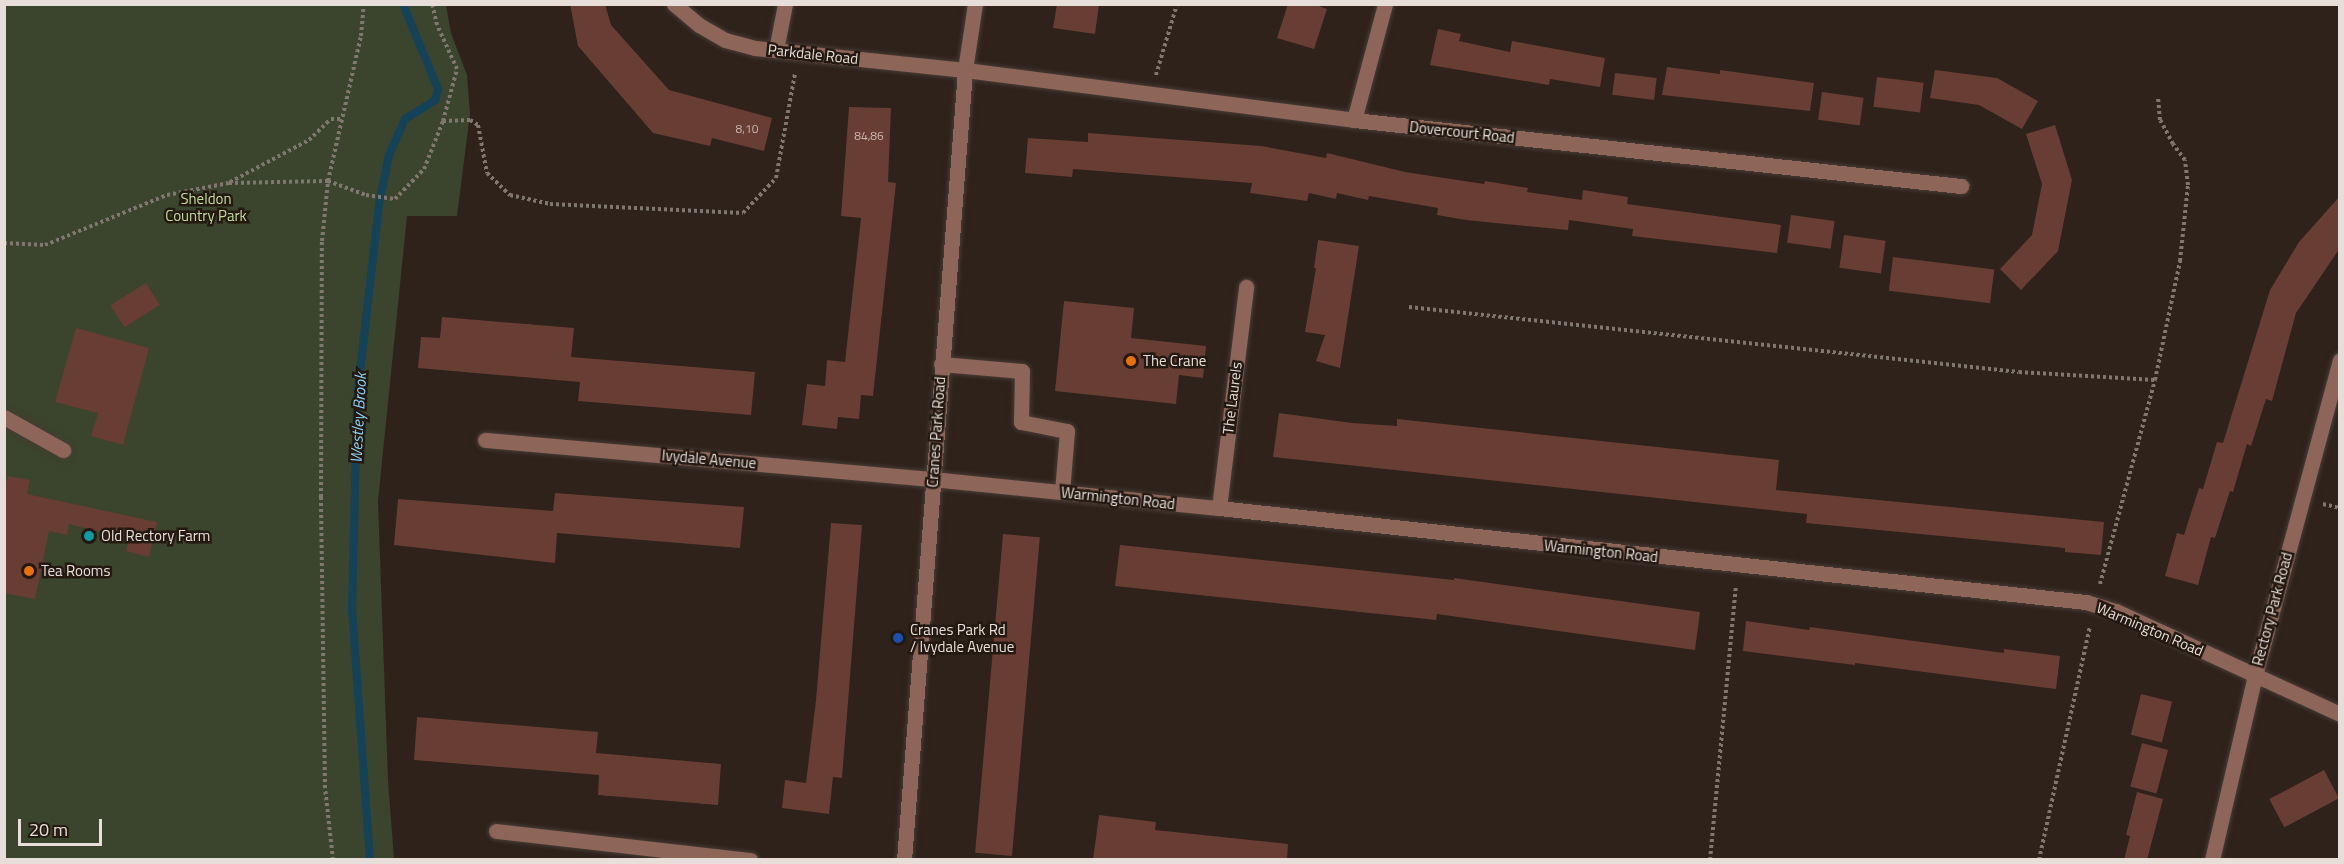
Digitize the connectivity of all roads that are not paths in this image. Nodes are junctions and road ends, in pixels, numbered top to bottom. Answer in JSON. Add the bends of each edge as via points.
{"nodes":[{"id":1,"x":674,"y":4,"type":"edge"},
{"id":2,"x":785,"y":4,"type":"edge"},
{"id":3,"x":975,"y":4,"type":"edge"},
{"id":4,"x":1385,"y":4,"type":"edge"},
{"id":5,"x":776,"y":50,"type":"junction"},
{"id":6,"x":965,"y":70,"type":"junction"},
{"id":7,"x":1354,"y":120,"type":"junction"},
{"id":8,"x":1961,"y":186,"type":"dead end"},
{"id":9,"x":1246,"y":287,"type":"dead end"},
{"id":10,"x":2340,"y":360,"type":"edge"},
{"id":11,"x":941,"y":364,"type":"junction"},
{"id":12,"x":4,"y":417,"type":"edge"},
{"id":13,"x":485,"y":440,"type":"dead end"},
{"id":14,"x":63,"y":450,"type":"dead end"},
{"id":15,"x":932,"y":479,"type":"junction"},
{"id":16,"x":1062,"y":492,"type":"junction"},
{"id":17,"x":1219,"y":508,"type":"junction"},
{"id":18,"x":2255,"y":675,"type":"junction"},
{"id":19,"x":2340,"y":714,"type":"edge"},
{"id":20,"x":496,"y":831,"type":"dead end"},
{"id":21,"x":750,"y":860,"type":"edge"},
{"id":22,"x":903,"y":860,"type":"edge"},
{"id":23,"x":2212,"y":860,"type":"edge"}],
"edges":[{"from":1,"to":5,"type":"street","name":"Parkdale Road","via":[[725,40]]},
{"from":2,"to":5,"type":"street"},
{"from":3,"to":6,"type":"street","name":"Cranes Park Road"},
{"from":4,"to":7,"type":"street"},
{"from":5,"to":6,"type":"street","name":"Parkdale Road"},
{"from":6,"to":7,"type":"street","name":"Dovercourt Road"},
{"from":6,"to":11,"type":"street","name":"Cranes Park Road"},
{"from":7,"to":8,"type":"street","name":"Dovercourt Road"},
{"from":9,"to":17,"type":"street","name":"The Laurels"},
{"from":10,"to":18,"type":"street","name":"Rectory Park Road"},
{"from":11,"to":15,"type":"street","name":"Cranes Park Road"},
{"from":11,"to":16,"type":"street","via":[[1022,371],[1021,422],[1067,431]]},
{"from":12,"to":14,"type":"street"},
{"from":13,"to":15,"type":"street","name":"Ivydale Avenue"},
{"from":15,"to":16,"type":"street","name":"Warmington Road"},
{"from":15,"to":22,"type":"street","name":"Cranes Park Road"},
{"from":16,"to":17,"type":"street","name":"Warmington Road"},
{"from":17,"to":18,"type":"street","name":"Warmington Road","via":[[2094,605],[2116,611]]},
{"from":18,"to":19,"type":"street","name":"Warmington Road"},
{"from":18,"to":23,"type":"street","name":"Rectory Park Road"},
{"from":20,"to":21,"type":"street"}]}
